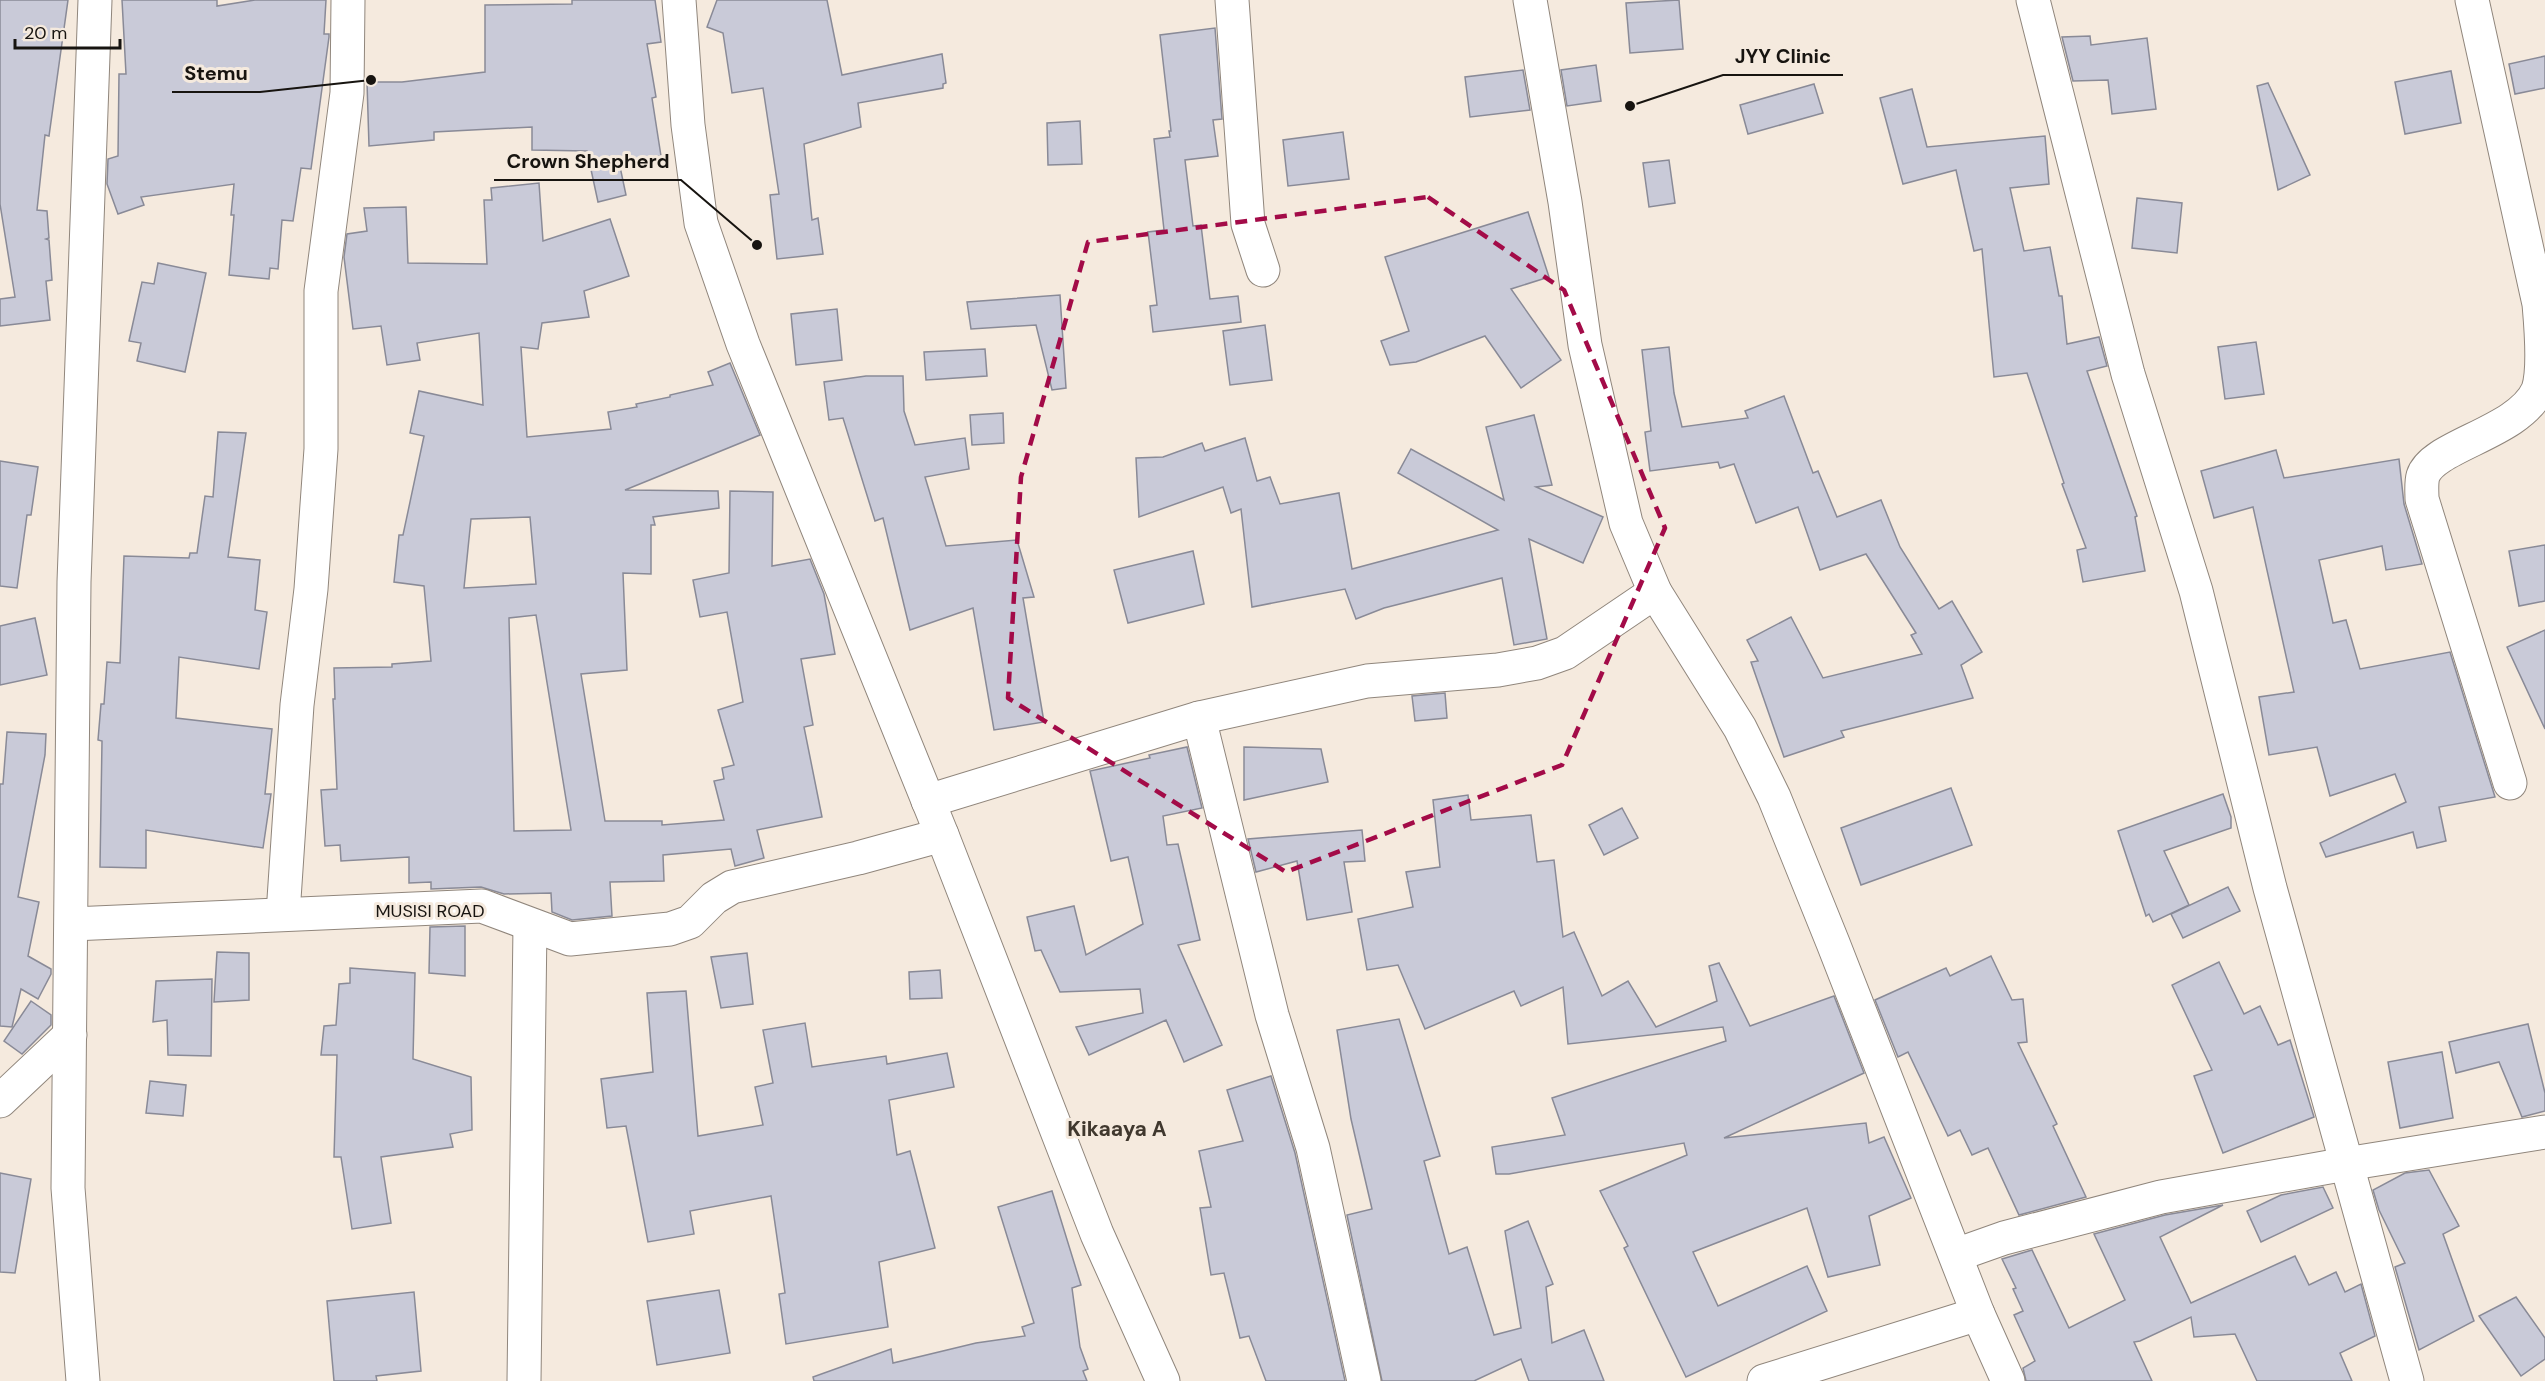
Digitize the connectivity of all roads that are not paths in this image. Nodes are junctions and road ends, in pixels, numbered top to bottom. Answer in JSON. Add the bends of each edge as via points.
{"nodes":[{"id":1,"x":95,"y":0,"type":"edge"},
{"id":2,"x":348,"y":0,"type":"edge"},
{"id":3,"x":679,"y":0,"type":"edge"},
{"id":4,"x":1232,"y":0,"type":"edge"},
{"id":5,"x":1530,"y":0,"type":"edge"},
{"id":6,"x":2033,"y":0,"type":"edge"},
{"id":7,"x":2472,"y":0,"type":"edge"},
{"id":8,"x":1263,"y":270,"type":"dead end"},
{"id":9,"x":1655,"y":592,"type":"junction"},
{"id":10,"x":1199,"y":718,"type":"junction"},
{"id":11,"x":2510,"y":783,"type":"dead end"},
{"id":12,"x":928,"y":801,"type":"junction"},
{"id":13,"x":942,"y":835,"type":"junction"},
{"id":14,"x":283,"y":914,"type":"junction"},
{"id":15,"x":72,"y":924,"type":"junction"},
{"id":16,"x":530,"y":926,"type":"junction"},
{"id":17,"x":70,"y":1035,"type":"junction"},
{"id":18,"x":0,"y":1101,"type":"edge"},
{"id":19,"x":2545,"y":1132,"type":"edge"},
{"id":20,"x":2346,"y":1164,"type":"junction"},
{"id":21,"x":1956,"y":1256,"type":"junction"},
{"id":22,"x":1978,"y":1314,"type":"junction"},
{"id":23,"x":83,"y":1381,"type":"edge"},
{"id":24,"x":524,"y":1381,"type":"edge"},
{"id":25,"x":1163,"y":1381,"type":"edge"},
{"id":26,"x":1365,"y":1381,"type":"edge"},
{"id":27,"x":1764,"y":1381,"type":"edge"},
{"id":28,"x":2008,"y":1381,"type":"edge"},
{"id":29,"x":2408,"y":1381,"type":"edge"}],
"edges":[{"from":1,"to":15,"type":"street","via":[[74,582]]},
{"from":2,"to":14,"type":"street","via":[[347,93],[321,291],[321,449],[311,589],[297,705]]},
{"from":3,"to":12,"type":"street","via":[[688,125],[701,223],[744,344]]},
{"from":4,"to":8,"type":"street","via":[[1248,224]]},
{"from":5,"to":9,"type":"street","via":[[1585,345],[1626,523]]},
{"from":6,"to":20,"type":"street","via":[[2125,363],[2196,591],[2270,888]]},
{"from":7,"to":11,"type":"street","via":[[2539,304],[2543,353],[2538,390],[2520,415],[2433,462],[2423,476],[2422,499]]},
{"from":9,"to":10,"type":"street","via":[[1565,653],[1537,663],[1367,681]]},
{"from":9,"to":21,"type":"street","via":[[1740,728],[1774,797]]},
{"from":10,"to":12,"type":"street"},
{"from":10,"to":26,"type":"street","via":[[1272,1015],[1313,1148]]},
{"from":12,"to":13,"type":"street"},
{"from":13,"to":16,"type":"street","name":"MUSISI ROAD","via":[[732,887],[714,898],[690,922],[670,929],[570,939]]},
{"from":13,"to":25,"type":"street","via":[[1097,1234]]},
{"from":14,"to":15,"type":"street","name":"MUSISI ROAD"},
{"from":14,"to":16,"type":"street","name":"MUSISI ROAD","via":[[482,906]]},
{"from":15,"to":17,"type":"street"},
{"from":16,"to":24,"type":"street"},
{"from":17,"to":18,"type":"street"},
{"from":17,"to":23,"type":"street","via":[[68,1188]]},
{"from":19,"to":20,"type":"street"},
{"from":20,"to":21,"type":"street","via":[[2161,1197],[2004,1238]]},
{"from":20,"to":29,"type":"street"},
{"from":21,"to":22,"type":"street"},
{"from":22,"to":27,"type":"street"},
{"from":22,"to":28,"type":"street"}]}
